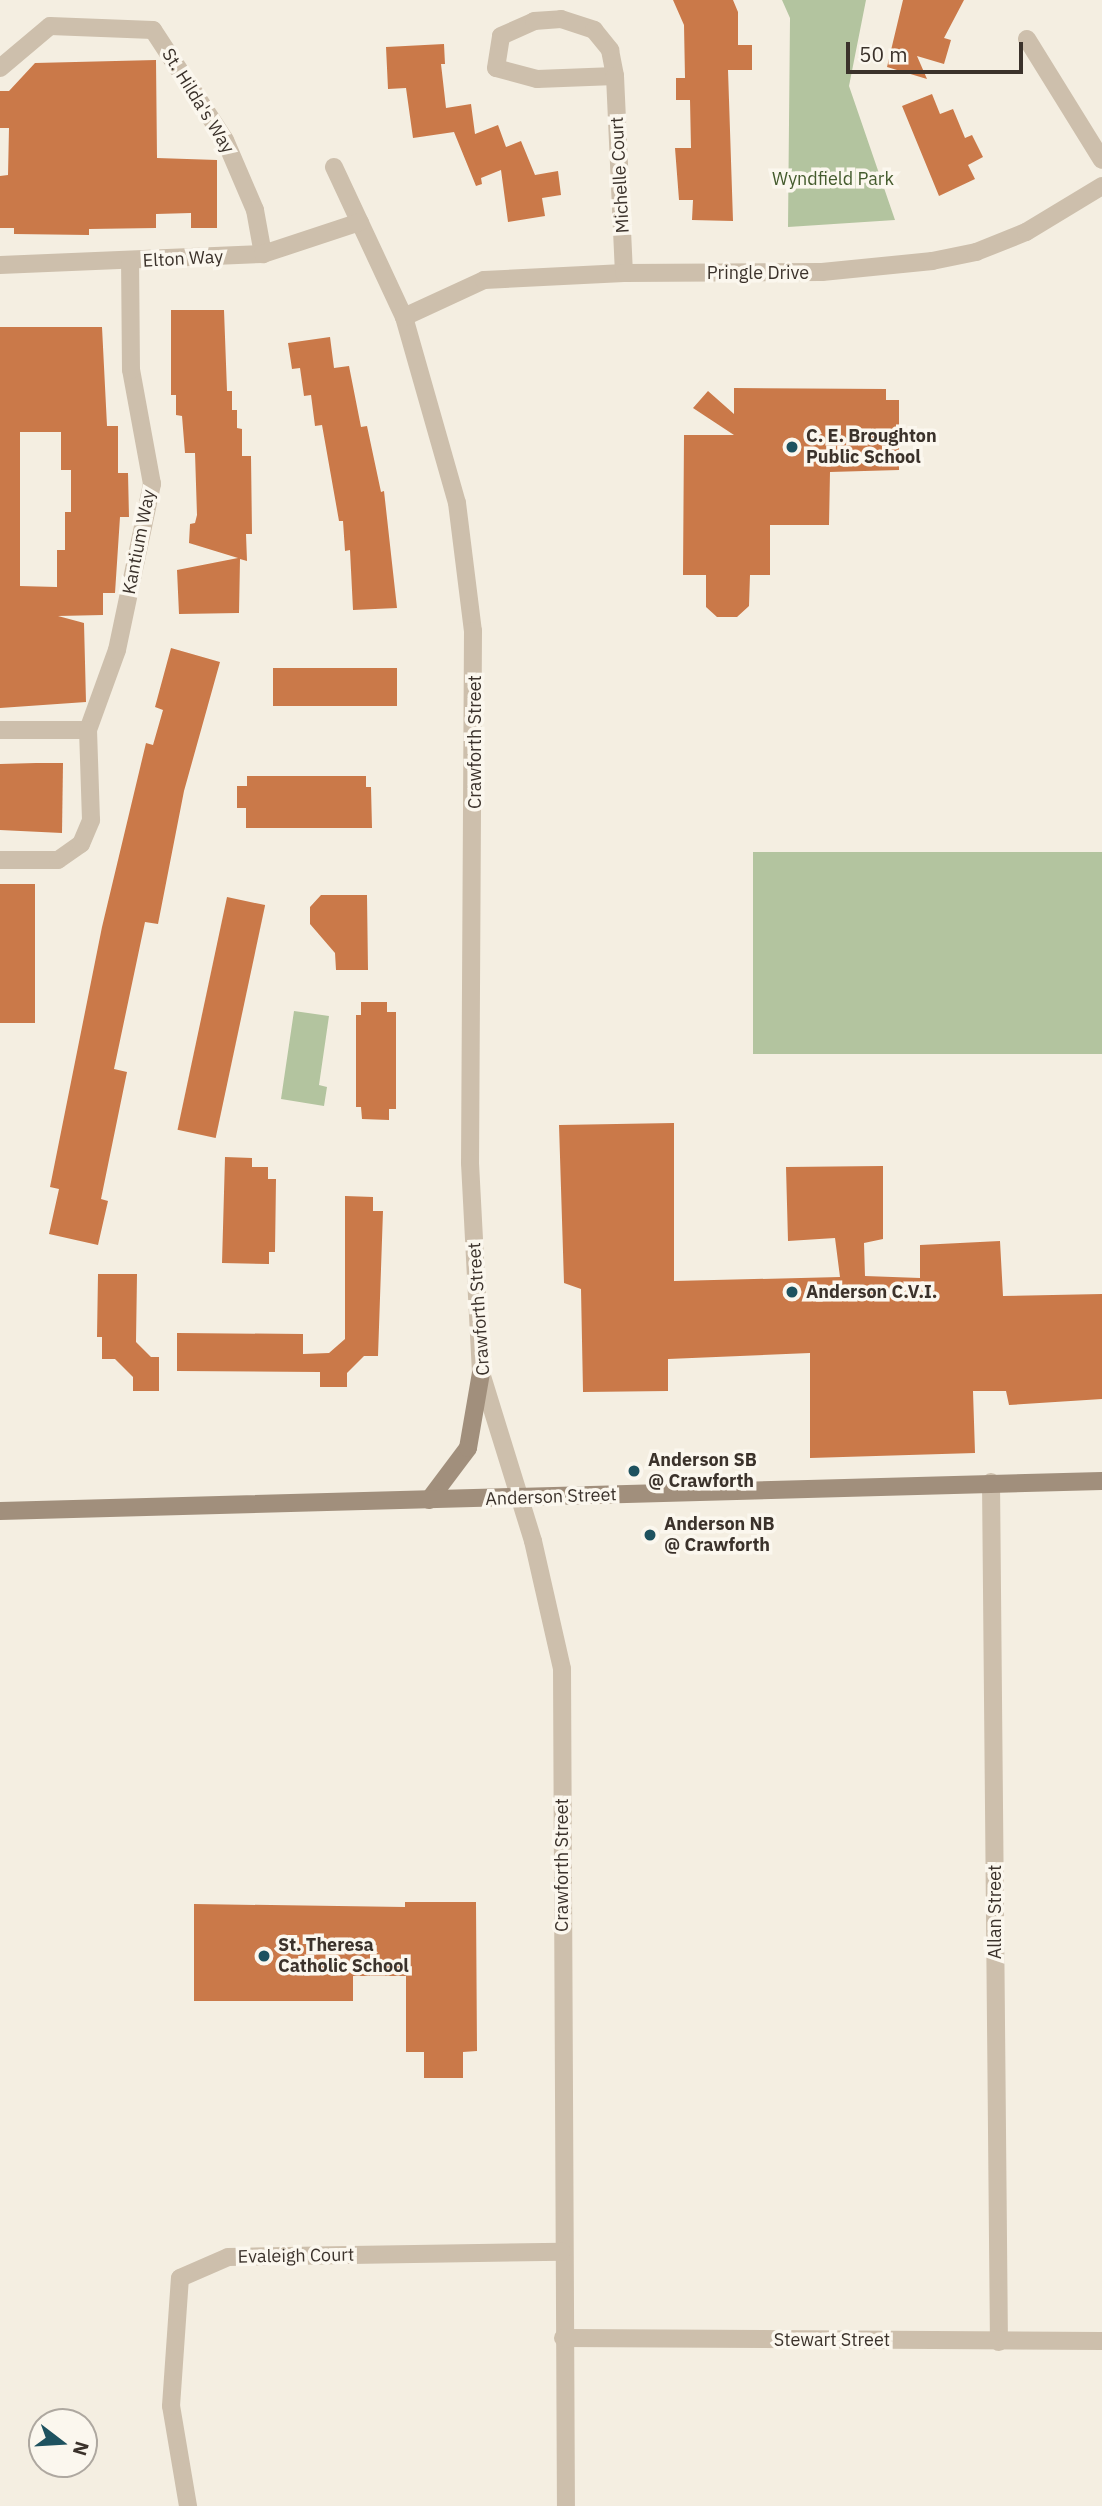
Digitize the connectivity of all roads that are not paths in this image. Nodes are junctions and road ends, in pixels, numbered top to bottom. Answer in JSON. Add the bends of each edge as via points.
{"nodes":[{"id":1,"x":1027,"y":39,"type":"dead end"},
{"id":2,"x":0,"y":68,"type":"edge"},
{"id":3,"x":615,"y":76,"type":"junction"},
{"id":4,"x":1102,"y":160,"type":"edge"},
{"id":5,"x":334,"y":167,"type":"dead end"},
{"id":6,"x":1102,"y":186,"type":"edge"},
{"id":7,"x":360,"y":222,"type":"junction"},
{"id":8,"x":263,"y":254,"type":"junction"},
{"id":9,"x":130,"y":262,"type":"junction"},
{"id":10,"x":0,"y":265,"type":"edge"},
{"id":11,"x":624,"y":273,"type":"junction"},
{"id":12,"x":404,"y":317,"type":"junction"},
{"id":13,"x":0,"y":730,"type":"edge"},
{"id":14,"x":88,"y":730,"type":"junction"},
{"id":15,"x":0,"y":860,"type":"edge"},
{"id":16,"x":481,"y":1373,"type":"junction"},
{"id":17,"x":1102,"y":1481,"type":"edge"},
{"id":18,"x":992,"y":1482,"type":"junction"},
{"id":19,"x":429,"y":1500,"type":"junction"},
{"id":20,"x":517,"y":1500,"type":"junction"},
{"id":21,"x":0,"y":1511,"type":"edge"},
{"id":22,"x":562,"y":2252,"type":"junction"},
{"id":23,"x":563,"y":2338,"type":"junction"},
{"id":24,"x":999,"y":2342,"type":"junction"},
{"id":25,"x":1102,"y":2342,"type":"edge"},
{"id":26,"x":188,"y":2506,"type":"edge"},
{"id":27,"x":566,"y":2506,"type":"edge"}],
"edges":[{"from":1,"to":4,"type":"street"},
{"from":2,"to":8,"type":"street","name":"St. Hilda's Way","via":[[50,26],[153,30],[225,140],[255,210]]},
{"from":3,"to":3,"type":"street","name":"Michelle Court","via":[[610,50],[594,30],[561,19],[534,21],[501,36],[496,68],[537,79]]},
{"from":3,"to":11,"type":"street","name":"Michelle Court"},
{"from":5,"to":7,"type":"street","name":"Crawforth Street"},
{"from":6,"to":11,"type":"street","name":"Pringle Drive","via":[[1026,232],[975,252],[932,261],[822,272]]},
{"from":7,"to":8,"type":"street","name":"Elton Way"},
{"from":7,"to":12,"type":"street","name":"Crawforth Street"},
{"from":8,"to":9,"type":"street","name":"Elton Way"},
{"from":9,"to":10,"type":"street","name":"Elton Way"},
{"from":9,"to":14,"type":"street","name":"Kantium Way","via":[[131,370],[152,484],[117,650]]},
{"from":11,"to":12,"type":"street","name":"Pringle Drive","via":[[484,280]]},
{"from":12,"to":16,"type":"street","name":"Crawforth Street","via":[[457,503],[474,631],[470,1163]]},
{"from":13,"to":14,"type":"street"},
{"from":14,"to":15,"type":"street","via":[[91,820],[81,845],[58,860]]},
{"from":16,"to":19,"type":"main road","via":[[468,1448]]},
{"from":16,"to":20,"type":"street","name":"Crawforth Street"},
{"from":17,"to":18,"type":"main road","name":"Anderson Street"},
{"from":18,"to":20,"type":"main road","name":"Anderson Street"},
{"from":18,"to":24,"type":"street","name":"Allan Street"},
{"from":19,"to":20,"type":"main road","name":"Anderson Street"},
{"from":19,"to":21,"type":"main road","name":"Anderson Street"},
{"from":20,"to":22,"type":"street","name":"Crawforth Street","via":[[533,1541],[562,1670]]},
{"from":22,"to":23,"type":"street","name":"Crawforth Street"},
{"from":22,"to":26,"type":"street","name":"Evaleigh Court","via":[[228,2257],[180,2278],[171,2406]]},
{"from":23,"to":24,"type":"street","name":"Stewart Street"},
{"from":23,"to":27,"type":"street","name":"Crawforth Street"},
{"from":24,"to":25,"type":"street","name":"Stewart Street"}]}
